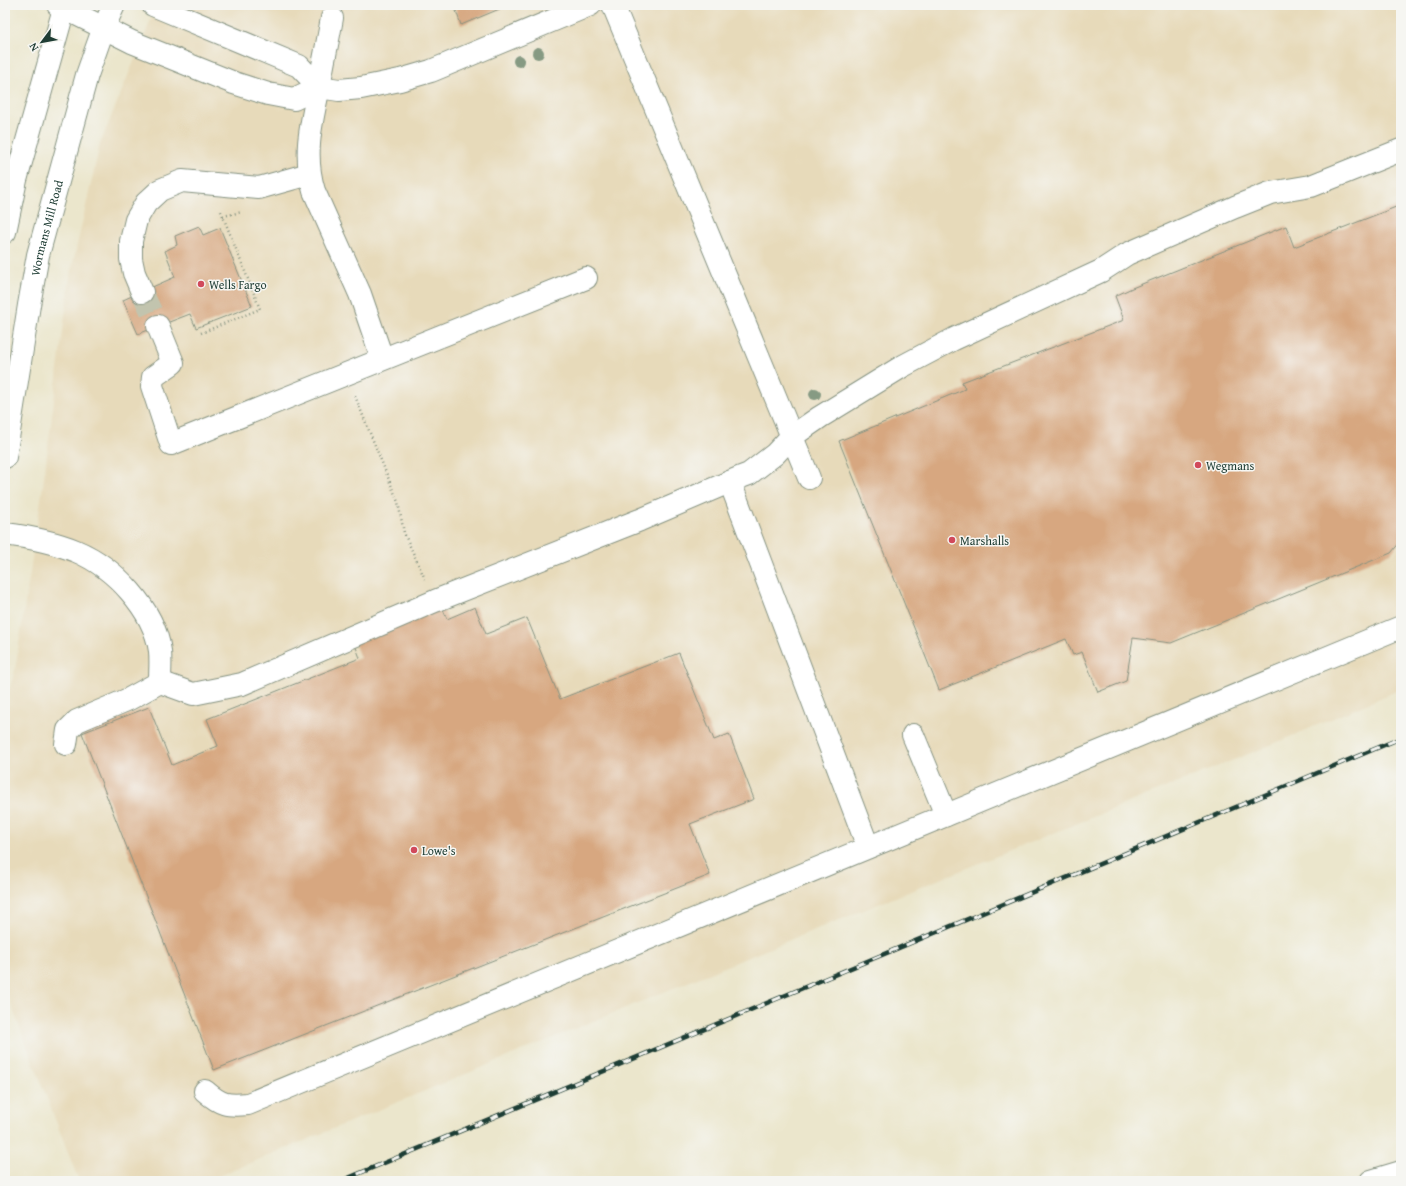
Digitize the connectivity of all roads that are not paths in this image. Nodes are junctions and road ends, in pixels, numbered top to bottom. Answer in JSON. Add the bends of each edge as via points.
{"nodes":[{"id":1,"x":114,"y":5,"type":"edge"},
{"id":2,"x":153,"y":5,"type":"edge"},
{"id":3,"x":590,"y":5,"type":"edge"},
{"id":4,"x":613,"y":5,"type":"edge"},
{"id":5,"x":63,"y":6,"type":"edge"},
{"id":6,"x":332,"y":18,"type":"dead end"},
{"id":7,"x":104,"y":28,"type":"junction"},
{"id":8,"x":319,"y":87,"type":"junction"},
{"id":9,"x":1401,"y":150,"type":"edge"},
{"id":10,"x":309,"y":174,"type":"junction"},
{"id":11,"x":5,"y":232,"type":"edge"},
{"id":12,"x":586,"y":278,"type":"dead end"},
{"id":13,"x":142,"y":292,"type":"tunnel mouth"},
{"id":14,"x":158,"y":326,"type":"tunnel mouth"},
{"id":15,"x":382,"y":358,"type":"junction"},
{"id":16,"x":791,"y":437,"type":"junction"},
{"id":17,"x":5,"y":457,"type":"edge"},
{"id":18,"x":809,"y":478,"type":"dead end"},
{"id":19,"x":730,"y":482,"type":"junction"},
{"id":20,"x":5,"y":534,"type":"edge"},
{"id":21,"x":1401,"y":627,"type":"edge"},
{"id":22,"x":160,"y":682,"type":"junction"},
{"id":23,"x":913,"y":736,"type":"dead end"},
{"id":24,"x":66,"y":744,"type":"dead end"},
{"id":25,"x":946,"y":815,"type":"junction"},
{"id":26,"x":868,"y":847,"type":"junction"},
{"id":27,"x":205,"y":1091,"type":"dead end"},
{"id":28,"x":1401,"y":1172,"type":"edge"},
{"id":29,"x":1371,"y":1181,"type":"edge"}],
"edges":[{"from":1,"to":7,"type":"main road","name":"Wormans Mill Road"},
{"from":2,"to":8,"type":"main road","via":[[299,66]]},
{"from":3,"to":8,"type":"main road","via":[[460,60],[400,80],[339,90]]},
{"from":4,"to":16,"type":"main road"},
{"from":5,"to":7,"type":"main road"},
{"from":5,"to":11,"type":"main road","via":[[16,180]]},
{"from":6,"to":8,"type":"main road"},
{"from":7,"to":8,"type":"main road","via":[[147,48],[268,94],[294,98]]},
{"from":7,"to":17,"type":"main road","name":"Wormans Mill Road","via":[[87,75],[38,255]]},
{"from":8,"to":10,"type":"main road","via":[[308,151]]},
{"from":9,"to":16,"type":"main road","via":[[1311,186],[1270,193],[1127,254],[1101,271],[973,330],[903,366]]},
{"from":10,"to":13,"type":"main road","via":[[259,188],[182,181],[160,190],[146,203],[136,220],[131,241],[131,260]]},
{"from":10,"to":15,"type":"main road","via":[[314,191],[360,294]]},
{"from":12,"to":15,"type":"main road"},
{"from":14,"to":15,"type":"main road","via":[[174,363],[153,378],[152,386],[171,444]]},
{"from":16,"to":18,"type":"main road"},
{"from":16,"to":19,"type":"main road","via":[[775,454],[749,474]]},
{"from":19,"to":22,"type":"main road","via":[[435,601],[242,684],[193,694]]},
{"from":19,"to":26,"type":"main road"},
{"from":20,"to":22,"type":"main road","via":[[23,536],[76,551],[100,564],[129,590],[148,616],[160,650]]},
{"from":21,"to":25,"type":"main road"},
{"from":22,"to":24,"type":"main road","via":[[129,700],[77,721],[68,730]]},
{"from":23,"to":25,"type":"main road"},
{"from":25,"to":26,"type":"main road"},
{"from":26,"to":27,"type":"main road","via":[[248,1104],[224,1104]]},
{"from":28,"to":29,"type":"main road"}]}
